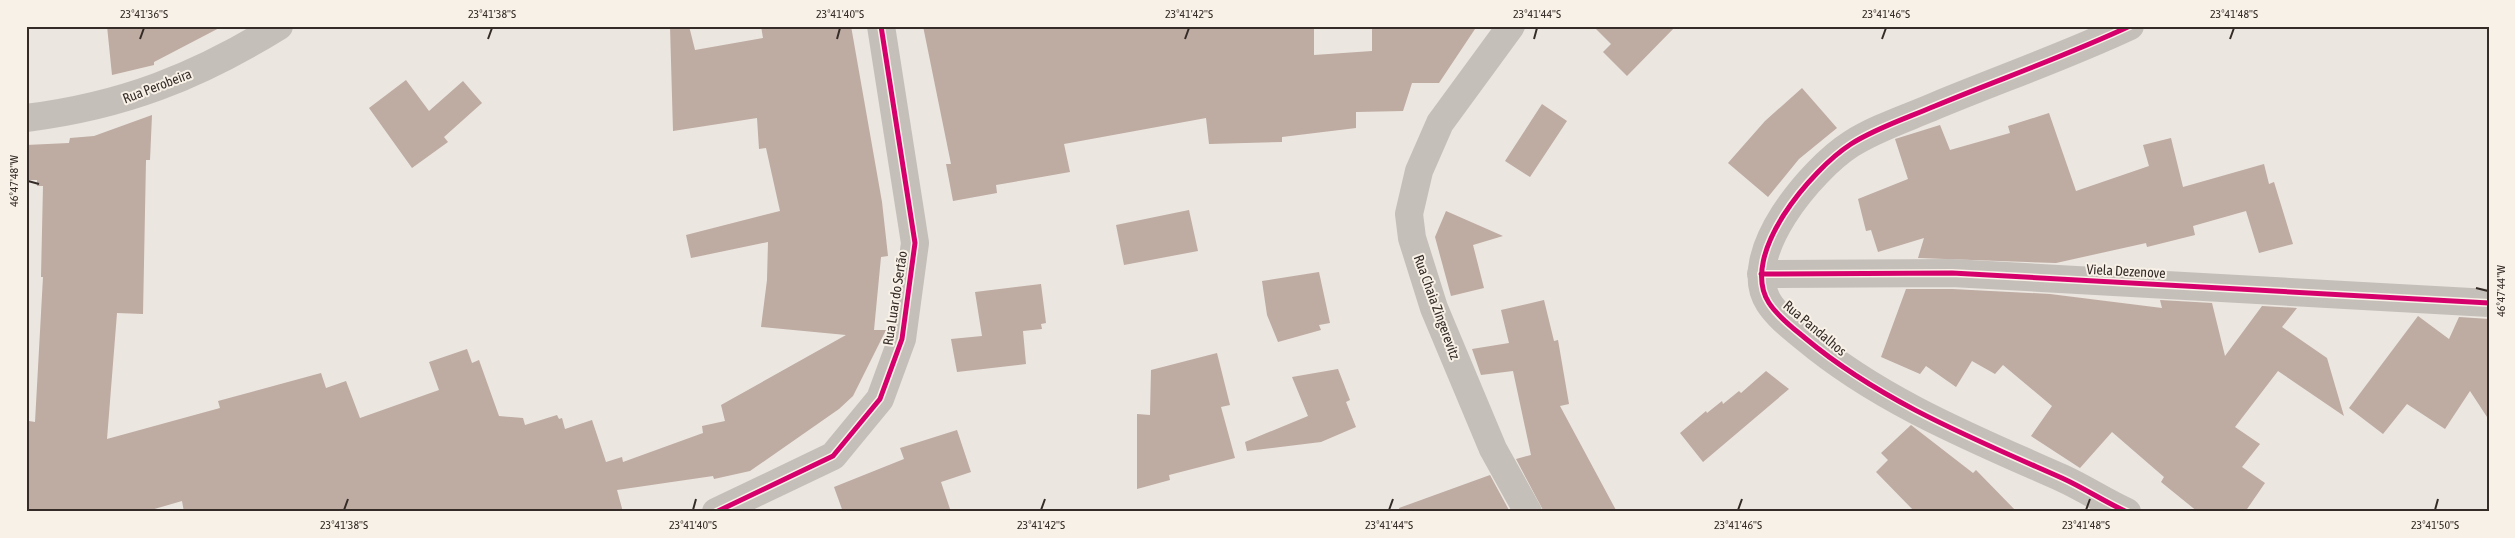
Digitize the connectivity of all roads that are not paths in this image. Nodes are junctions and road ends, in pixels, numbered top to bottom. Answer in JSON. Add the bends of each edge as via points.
{"nodes":[{"id":1,"x":279,"y":26,"type":"edge"},
{"id":2,"x":881,"y":26,"type":"edge"},
{"id":3,"x":1511,"y":26,"type":"edge"},
{"id":4,"x":2130,"y":26,"type":"edge"},
{"id":5,"x":26,"y":118,"type":"edge"},
{"id":6,"x":1761,"y":274,"type":"junction"},
{"id":7,"x":2489,"y":303,"type":"edge"},
{"id":8,"x":716,"y":512,"type":"edge"},
{"id":9,"x":1528,"y":512,"type":"edge"},
{"id":10,"x":2127,"y":512,"type":"edge"}],
"edges":[{"from":1,"to":5,"type":"street","name":"Rua Perobeira","via":[[234,54],[146,93],[66,113]]},
{"from":2,"to":8,"type":"street","name":"Rua Luar do Sertão","via":[[915,243],[902,339],[880,399],[833,456]]},
{"from":3,"to":9,"type":"street","name":"Rua Chaia Zingerevitz","via":[[1440,123],[1419,172],[1409,214],[1412,238],[1434,308],[1492,449]]},
{"from":4,"to":6,"type":"street","name":"Rua Pandalhos","via":[[1898,122],[1839,152],[1818,171],[1784,215],[1765,255]]},
{"from":6,"to":7,"type":"street","name":"Viela Dezenove","via":[[1952,273]]},
{"from":6,"to":10,"type":"street","name":"Rua Pandalhos","via":[[1769,303],[1779,315],[1848,370],[1960,433],[2082,487]]}]}
